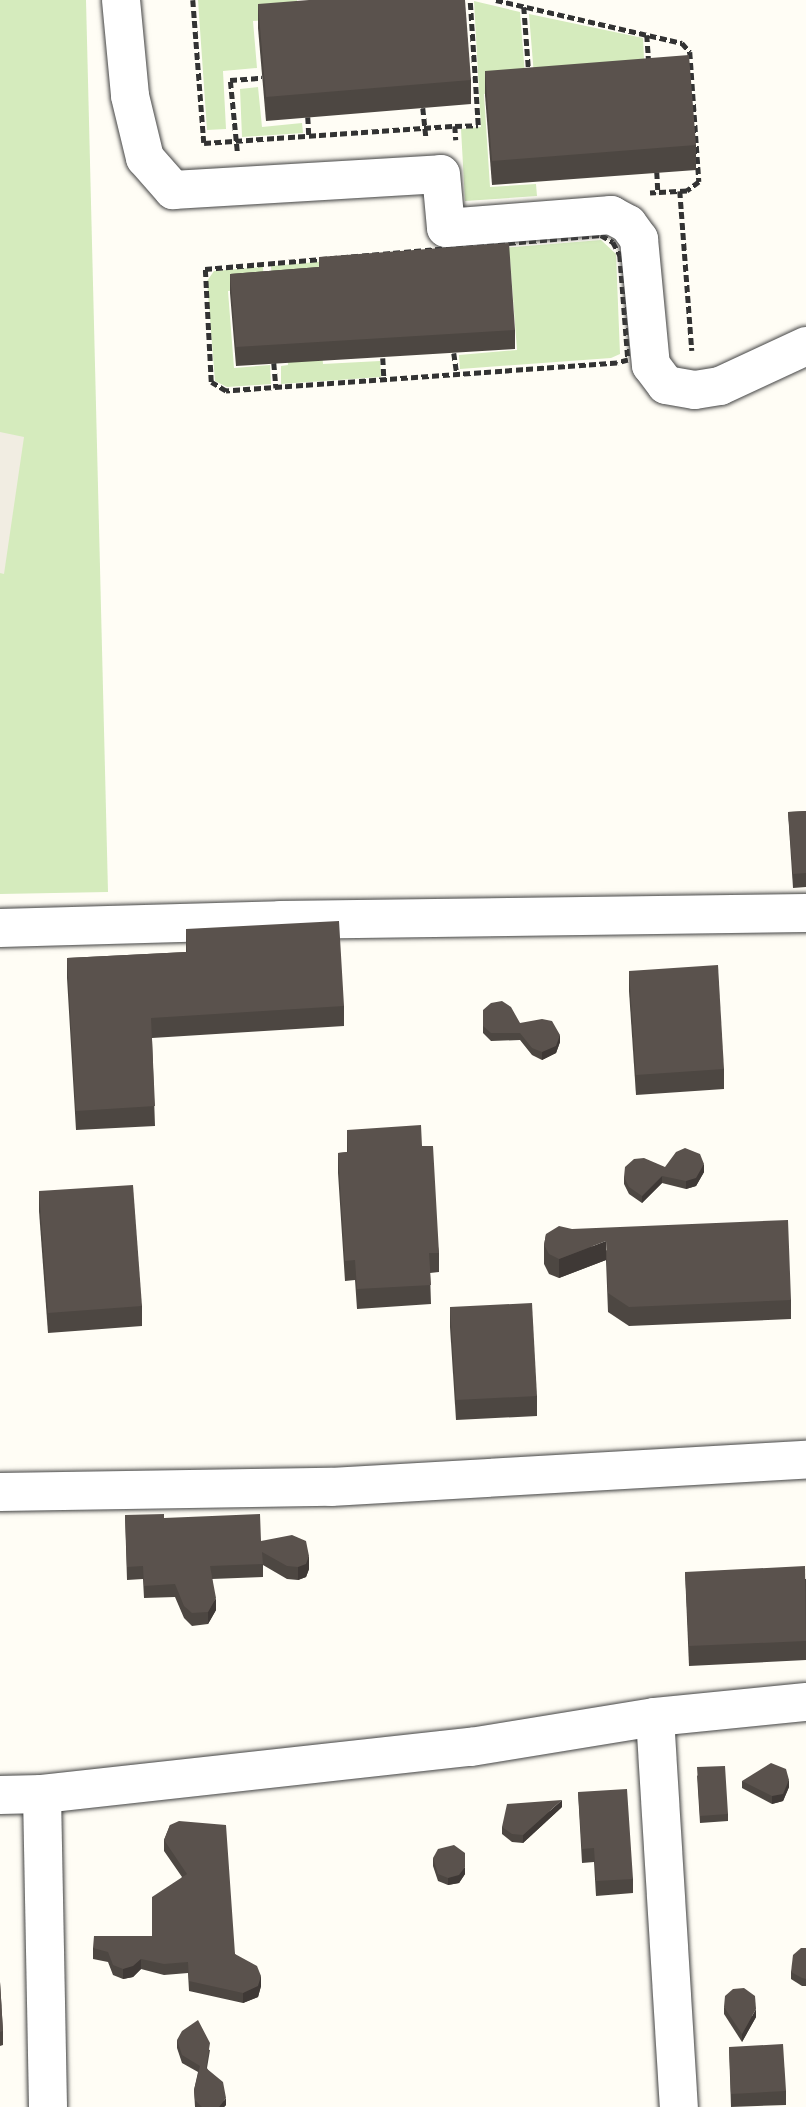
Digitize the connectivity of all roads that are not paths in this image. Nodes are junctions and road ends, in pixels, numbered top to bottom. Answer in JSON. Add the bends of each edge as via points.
{"nodes":[{"id":1,"x":121,"y":0,"type":"edge"},
{"id":2,"x":806,"y":346,"type":"edge"},
{"id":3,"x":806,"y":913,"type":"edge"},
{"id":4,"x":0,"y":928,"type":"edge"},
{"id":5,"x":806,"y":1460,"type":"edge"},
{"id":6,"x":0,"y":1492,"type":"edge"},
{"id":7,"x":806,"y":1702,"type":"edge"},
{"id":8,"x":655,"y":1717,"type":"junction"},
{"id":9,"x":42,"y":1794,"type":"junction"},
{"id":10,"x":0,"y":1795,"type":"edge"},
{"id":11,"x":48,"y":2107,"type":"edge"},
{"id":12,"x":679,"y":2107,"type":"edge"}],
"edges":[{"from":1,"to":2,"type":"street","via":[[130,96],[145,158],[173,190],[441,174],[446,228],[611,215],[628,223],[639,239],[651,365],[666,384],[695,390],[720,386]]},
{"from":3,"to":4,"type":"street"},
{"from":5,"to":6,"type":"street","via":[[331,1487]]},
{"from":7,"to":8,"type":"street"},
{"from":8,"to":9,"type":"street","via":[[471,1747]]},
{"from":8,"to":12,"type":"street"},
{"from":9,"to":10,"type":"street"},
{"from":9,"to":11,"type":"street"}]}
